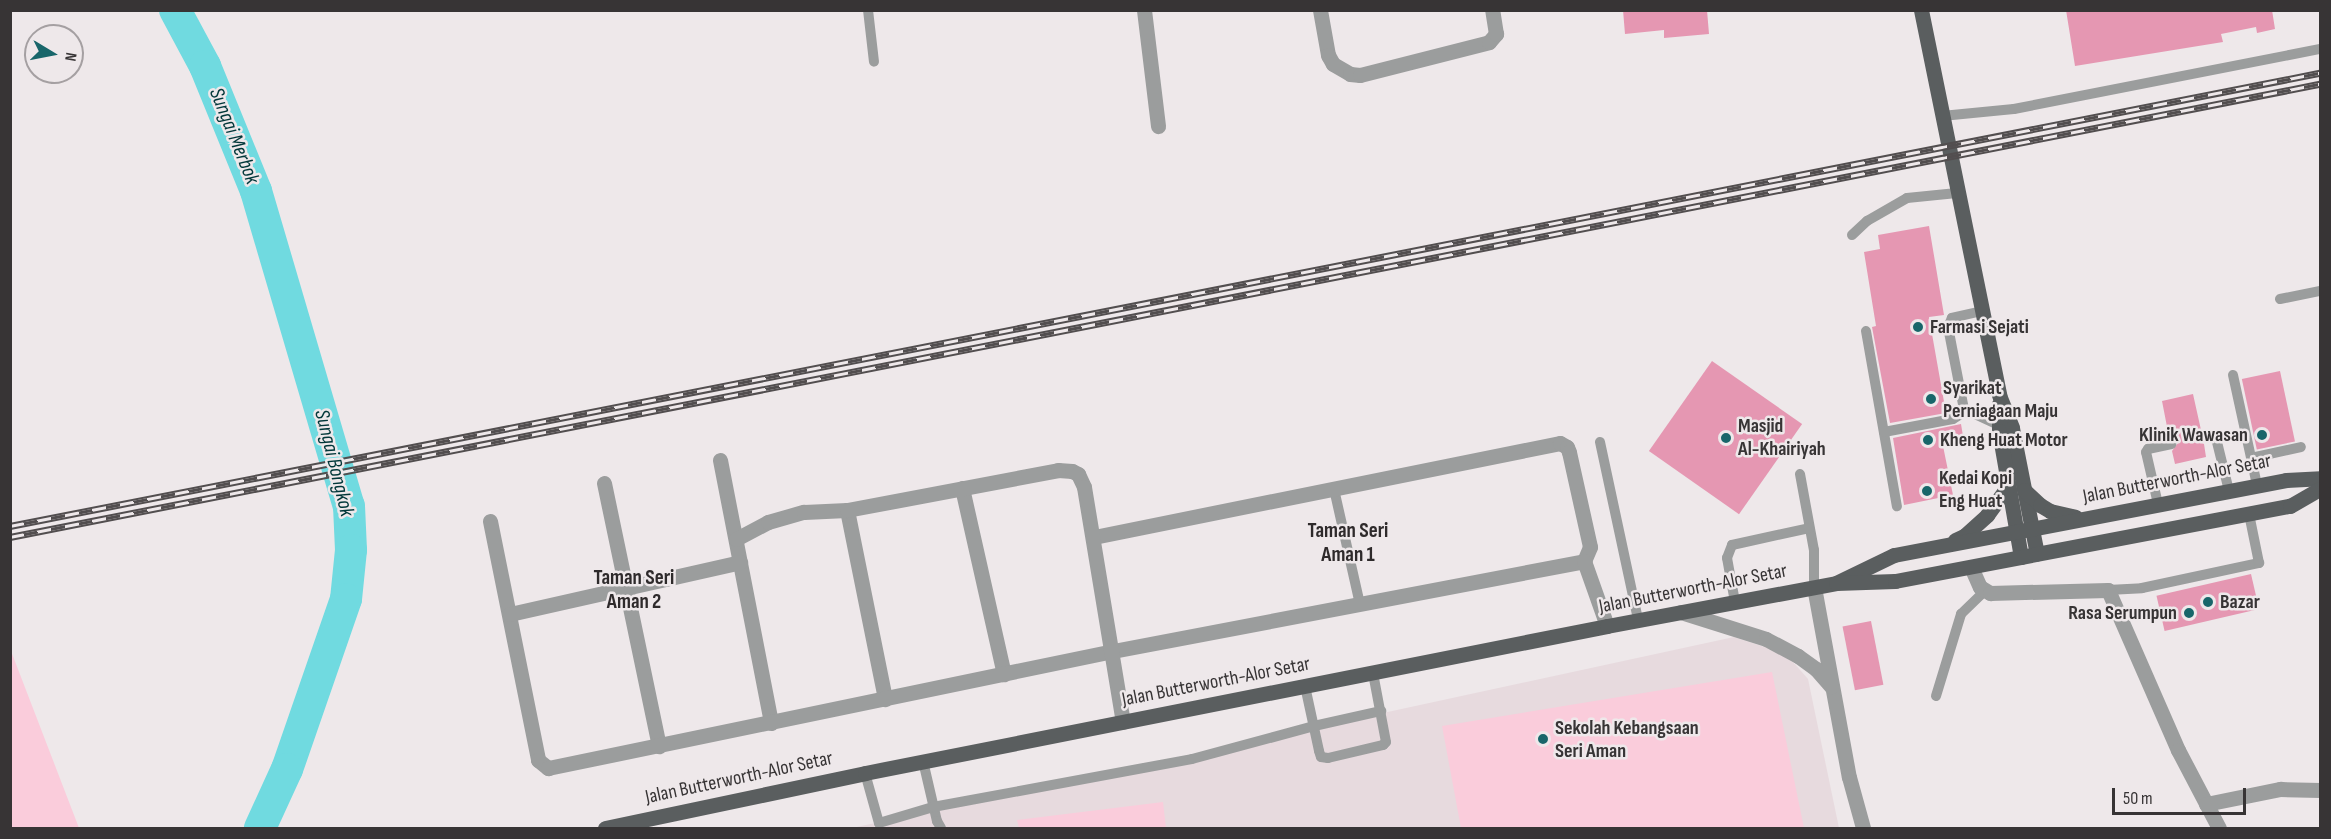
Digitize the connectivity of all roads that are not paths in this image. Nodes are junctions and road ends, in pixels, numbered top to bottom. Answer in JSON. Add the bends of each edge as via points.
{"nodes":[{"id":1,"x":868,"y":10,"type":"edge"},
{"id":2,"x":1144,"y":10,"type":"edge"},
{"id":3,"x":1320,"y":10,"type":"edge"},
{"id":4,"x":1492,"y":10,"type":"edge"},
{"id":5,"x":1921,"y":10,"type":"edge"},
{"id":6,"x":2320,"y":49,"type":"edge"},
{"id":7,"x":874,"y":62,"type":"dead end"},
{"id":8,"x":1941,"y":116,"type":"junction"},
{"id":9,"x":1158,"y":126,"type":"dead end"},
{"id":10,"x":1958,"y":193,"type":"junction"},
{"id":11,"x":1852,"y":235,"type":"dead end"},
{"id":12,"x":2320,"y":291,"type":"edge"},
{"id":13,"x":2280,"y":299,"type":"dead end"},
{"id":14,"x":1982,"y":311,"type":"junction"},
{"id":15,"x":1866,"y":331,"type":"dead end"},
{"id":16,"x":2233,"y":375,"type":"dead end"},
{"id":17,"x":1999,"y":395,"type":"junction"},
{"id":18,"x":1966,"y":411,"type":"junction"},
{"id":19,"x":1999,"y":425,"type":"junction"},
{"id":20,"x":1884,"y":432,"type":"junction"},
{"id":21,"x":2202,"y":437,"type":"dead end"},
{"id":22,"x":1600,"y":442,"type":"dead end"},
{"id":23,"x":2171,"y":444,"type":"dead end"},
{"id":24,"x":2301,"y":447,"type":"dead end"},
{"id":25,"x":2251,"y":458,"type":"junction"},
{"id":26,"x":720,"y":460,"type":"dead end"},
{"id":27,"x":1800,"y":474,"type":"dead end"},
{"id":28,"x":2320,"y":478,"type":"edge"},
{"id":29,"x":604,"y":483,"type":"dead end"},
{"id":30,"x":2008,"y":485,"type":"junction"},
{"id":31,"x":2258,"y":486,"type":"junction"},
{"id":32,"x":962,"y":488,"type":"junction"},
{"id":33,"x":1334,"y":489,"type":"junction"},
{"id":34,"x":2024,"y":489,"type":"junction"},
{"id":35,"x":2320,"y":489,"type":"edge"},
{"id":36,"x":2229,"y":491,"type":"junction"},
{"id":37,"x":2158,"y":504,"type":"junction"},
{"id":38,"x":1897,"y":506,"type":"dead end"},
{"id":39,"x":847,"y":510,"type":"junction"},
{"id":40,"x":2249,"y":514,"type":"junction"},
{"id":41,"x":2084,"y":519,"type":"junction"},
{"id":42,"x":490,"y":521,"type":"dead end"},
{"id":43,"x":1809,"y":528,"type":"junction"},
{"id":44,"x":2024,"y":530,"type":"junction"},
{"id":45,"x":1094,"y":537,"type":"junction"},
{"id":46,"x":736,"y":539,"type":"junction"},
{"id":47,"x":1941,"y":546,"type":"junction"},
{"id":48,"x":2037,"y":554,"type":"junction"},
{"id":49,"x":2021,"y":557,"type":"junction"},
{"id":50,"x":1584,"y":561,"type":"junction"},
{"id":51,"x":740,"y":562,"type":"junction"},
{"id":52,"x":1971,"y":567,"type":"junction"},
{"id":53,"x":1836,"y":583,"type":"junction"},
{"id":54,"x":627,"y":585,"type":"junction"},
{"id":55,"x":1814,"y":587,"type":"junction"},
{"id":56,"x":2109,"y":590,"type":"junction"},
{"id":57,"x":1984,"y":592,"type":"junction"},
{"id":58,"x":1735,"y":602,"type":"junction"},
{"id":59,"x":1360,"y":604,"type":"junction"},
{"id":60,"x":1681,"y":612,"type":"junction"},
{"id":61,"x":510,"y":614,"type":"junction"},
{"id":62,"x":1638,"y":620,"type":"junction"},
{"id":63,"x":1607,"y":626,"type":"junction"},
{"id":64,"x":1113,"y":651,"type":"junction"},
{"id":65,"x":1373,"y":673,"type":"junction"},
{"id":66,"x":1004,"y":674,"type":"junction"},
{"id":67,"x":1305,"y":686,"type":"junction"},
{"id":68,"x":1831,"y":686,"type":"junction"},
{"id":69,"x":1936,"y":696,"type":"dead end"},
{"id":70,"x":885,"y":699,"type":"junction"},
{"id":71,"x":1381,"y":711,"type":"junction"},
{"id":72,"x":1123,"y":722,"type":"junction"},
{"id":73,"x":771,"y":723,"type":"junction"},
{"id":74,"x":1314,"y":726,"type":"junction"},
{"id":75,"x":659,"y":746,"type":"junction"},
{"id":76,"x":923,"y":761,"type":"junction"},
{"id":77,"x":865,"y":773,"type":"junction"},
{"id":78,"x":2320,"y":790,"type":"edge"},
{"id":79,"x":2206,"y":804,"type":"junction"},
{"id":80,"x":933,"y":807,"type":"junction"},
{"id":81,"x":605,"y":828,"type":"edge"},
{"id":82,"x":941,"y":828,"type":"edge"},
{"id":83,"x":1863,"y":828,"type":"edge"},
{"id":84,"x":2219,"y":828,"type":"edge"}],
"edges":[{"from":1,"to":7,"type":"lane"},
{"from":2,"to":9,"type":"street"},
{"from":3,"to":4,"type":"street","via":[[1333,64],[1360,75],[1489,42],[1496,34]]},
{"from":5,"to":8,"type":"main road"},
{"from":6,"to":8,"type":"lane","via":[[2014,109]]},
{"from":8,"to":10,"type":"main road"},
{"from":10,"to":11,"type":"lane","via":[[1907,198],[1867,221]]},
{"from":10,"to":14,"type":"main road"},
{"from":12,"to":13,"type":"lane"},
{"from":14,"to":17,"type":"main road"},
{"from":14,"to":18,"type":"lane","via":[[1955,316],[1948,324]]},
{"from":15,"to":20,"type":"lane"},
{"from":16,"to":25,"type":"lane"},
{"from":17,"to":19,"type":"main road"},
{"from":17,"to":34,"type":"main road","via":[[2012,428]]},
{"from":18,"to":19,"type":"lane"},
{"from":18,"to":20,"type":"lane","via":[[1953,419]]},
{"from":19,"to":30,"type":"main road"},
{"from":20,"to":38,"type":"lane"},
{"from":21,"to":36,"type":"lane","via":[[2216,438]]},
{"from":22,"to":62,"type":"lane"},
{"from":23,"to":37,"type":"lane","via":[[2146,452]]},
{"from":24,"to":25,"type":"lane"},
{"from":25,"to":31,"type":"lane"},
{"from":26,"to":46,"type":"street"},
{"from":27,"to":43,"type":"lane"},
{"from":28,"to":31,"type":"main road","name":"Jalan Butterworth-Alor Setar","via":[[2296,478]]},
{"from":29,"to":54,"type":"street"},
{"from":30,"to":44,"type":"main road"},
{"from":30,"to":47,"type":"main road","via":[[1974,527]]},
{"from":31,"to":36,"type":"main road","name":"Jalan Butterworth-Alor Setar"},
{"from":32,"to":39,"type":"street"},
{"from":32,"to":45,"type":"street","via":[[1058,470],[1072,471],[1084,486]]},
{"from":32,"to":66,"type":"street"},
{"from":33,"to":45,"type":"street"},
{"from":33,"to":50,"type":"street","via":[[1560,444],[1569,452],[1590,547]]},
{"from":33,"to":59,"type":"lane"},
{"from":34,"to":41,"type":"main road","via":[[2050,511]]},
{"from":34,"to":44,"type":"main road"},
{"from":35,"to":40,"type":"main road","name":"Jalan Butterworth-Alor Setar","via":[[2290,506]]},
{"from":36,"to":37,"type":"main road","name":"Jalan Butterworth-Alor Setar"},
{"from":37,"to":41,"type":"main road","name":"Jalan Butterworth-Alor Setar"},
{"from":39,"to":46,"type":"street","via":[[783,516]]},
{"from":39,"to":70,"type":"street"},
{"from":40,"to":48,"type":"main road","name":"Jalan Butterworth-Alor Setar"},
{"from":40,"to":56,"type":"lane","via":[[2259,562],[2142,588]]},
{"from":41,"to":44,"type":"main road","name":"Jalan Butterworth-Alor Setar"},
{"from":42,"to":61,"type":"street"},
{"from":43,"to":55,"type":"lane"},
{"from":43,"to":58,"type":"lane","via":[[1732,545],[1727,558]]},
{"from":44,"to":47,"type":"main road","name":"Jalan Butterworth-Alor Setar"},
{"from":44,"to":48,"type":"main road"},
{"from":44,"to":49,"type":"main road"},
{"from":45,"to":64,"type":"street"},
{"from":46,"to":51,"type":"street"},
{"from":47,"to":53,"type":"main road","name":"Jalan Butterworth-Alor Setar","via":[[1885,558]]},
{"from":48,"to":49,"type":"main road","name":"Jalan Butterworth-Alor Setar"},
{"from":49,"to":52,"type":"main road","name":"Jalan Butterworth-Alor Setar"},
{"from":50,"to":59,"type":"street"},
{"from":50,"to":63,"type":"street"},
{"from":51,"to":54,"type":"street"},
{"from":51,"to":73,"type":"street"},
{"from":52,"to":53,"type":"main road","name":"Jalan Butterworth-Alor Setar","via":[[1895,581]]},
{"from":52,"to":57,"type":"street"},
{"from":53,"to":55,"type":"main road","name":"Jalan Butterworth-Alor Setar"},
{"from":54,"to":61,"type":"street"},
{"from":54,"to":75,"type":"street"},
{"from":55,"to":58,"type":"main road","name":"Jalan Butterworth-Alor Setar"},
{"from":55,"to":68,"type":"street"},
{"from":56,"to":57,"type":"street"},
{"from":56,"to":79,"type":"street","via":[[2178,750]]},
{"from":57,"to":69,"type":"lane","via":[[1960,614]]},
{"from":58,"to":60,"type":"main road","name":"Jalan Butterworth-Alor Setar"},
{"from":59,"to":64,"type":"street"},
{"from":60,"to":62,"type":"main road","name":"Jalan Butterworth-Alor Setar"},
{"from":60,"to":68,"type":"street","via":[[1766,639],[1816,669]]},
{"from":61,"to":75,"type":"street","via":[[542,765],[558,768]]},
{"from":62,"to":63,"type":"main road","name":"Jalan Butterworth-Alor Setar"},
{"from":63,"to":65,"type":"main road","name":"Jalan Butterworth-Alor Setar"},
{"from":64,"to":66,"type":"street"},
{"from":64,"to":72,"type":"street"},
{"from":65,"to":67,"type":"main road","name":"Jalan Butterworth-Alor Setar"},
{"from":65,"to":71,"type":"lane"},
{"from":66,"to":70,"type":"street"},
{"from":67,"to":72,"type":"main road","name":"Jalan Butterworth-Alor Setar"},
{"from":67,"to":74,"type":"lane"},
{"from":68,"to":83,"type":"street"},
{"from":70,"to":73,"type":"street"},
{"from":71,"to":74,"type":"lane"},
{"from":71,"to":74,"type":"lane","via":[[1386,737],[1383,745],[1328,758],[1319,751]]},
{"from":72,"to":76,"type":"main road","name":"Jalan Butterworth-Alor Setar"},
{"from":73,"to":75,"type":"street"},
{"from":74,"to":80,"type":"lane","via":[[1192,759]]},
{"from":76,"to":77,"type":"main road","name":"Jalan Butterworth-Alor Setar"},
{"from":76,"to":80,"type":"lane"},
{"from":77,"to":80,"type":"lane","via":[[879,823]]},
{"from":77,"to":81,"type":"main road","name":"Jalan Butterworth-Alor Setar"},
{"from":78,"to":79,"type":"street","via":[[2280,789]]},
{"from":79,"to":84,"type":"street"},
{"from":80,"to":82,"type":"lane"}]}
